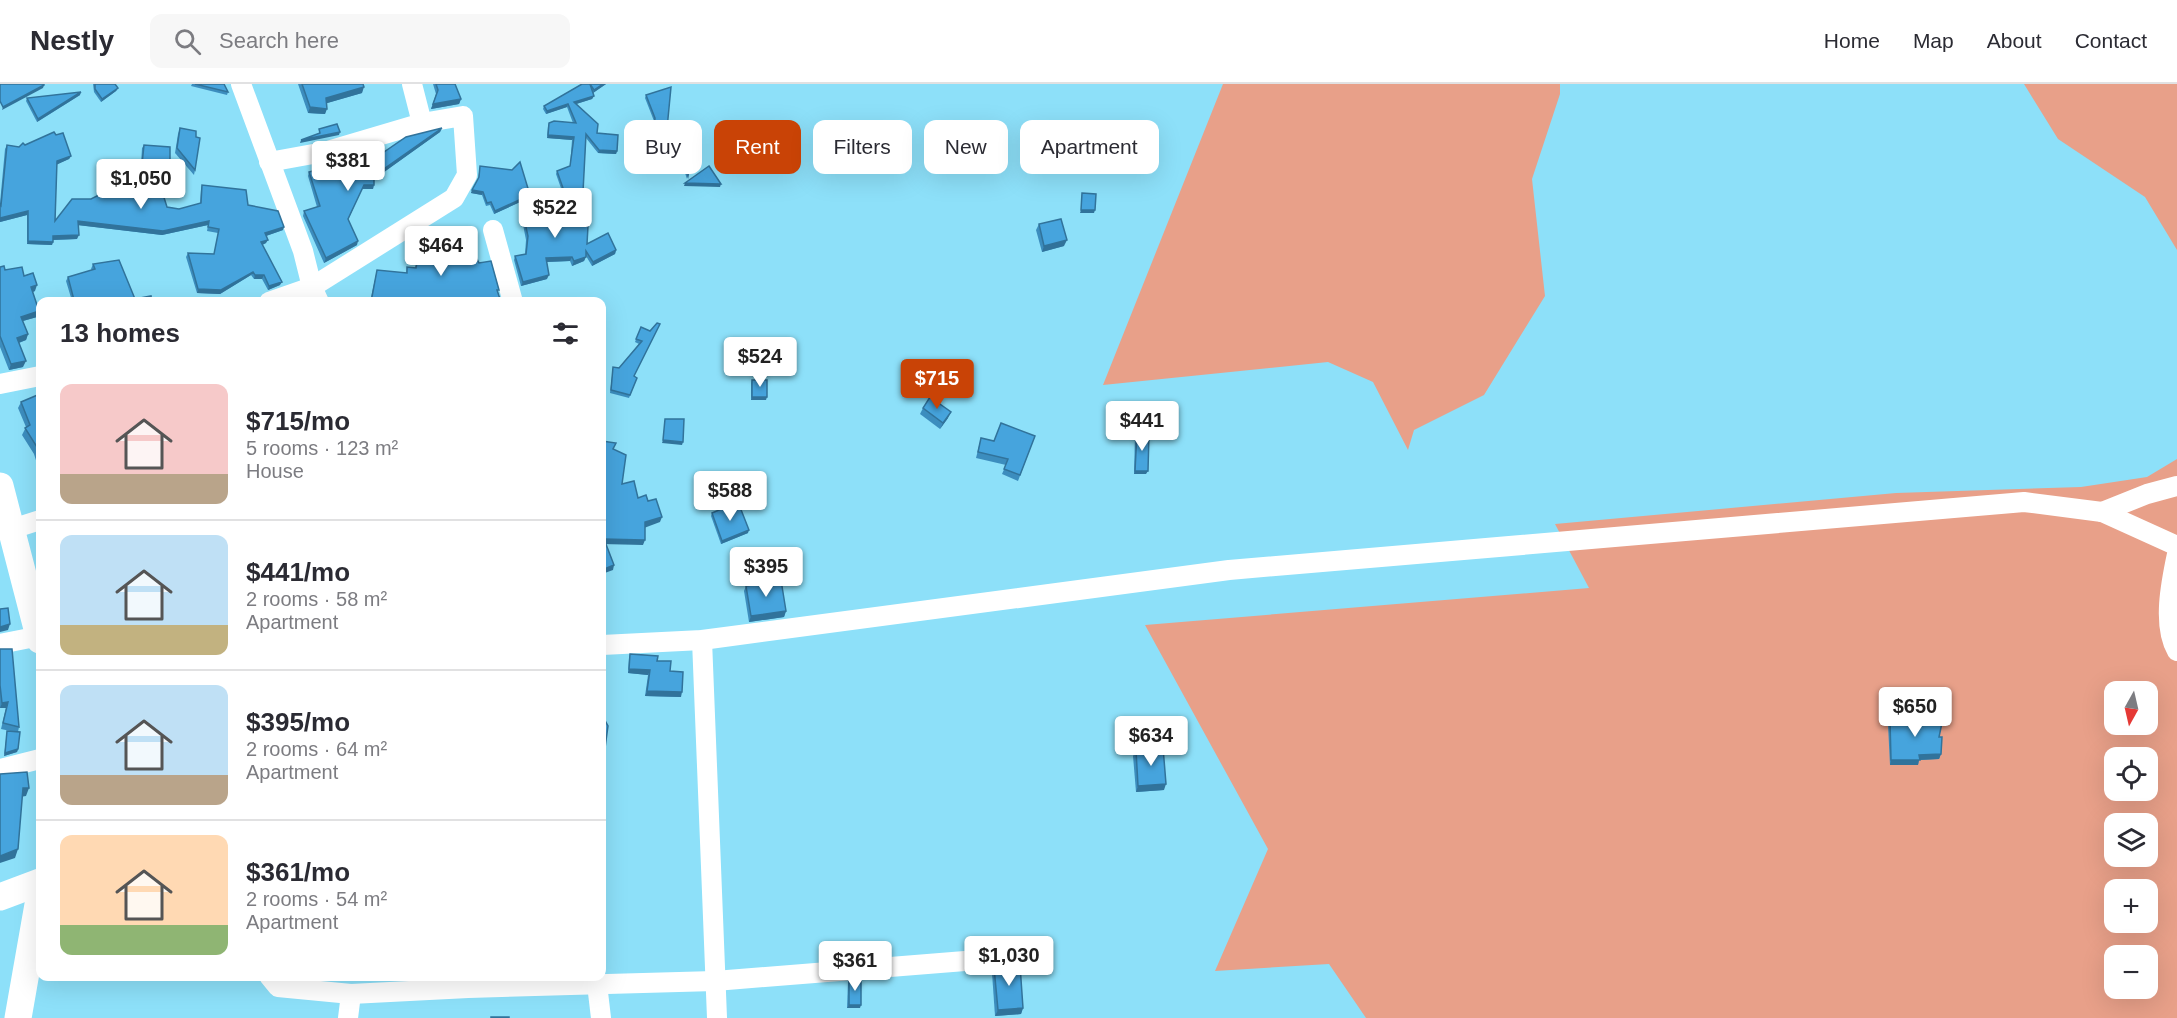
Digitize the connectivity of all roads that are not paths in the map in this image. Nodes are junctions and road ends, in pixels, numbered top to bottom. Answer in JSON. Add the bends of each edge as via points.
{"nodes":[{"id":1,"x":241,"y":84,"type":"edge"},
{"id":2,"x":412,"y":84,"type":"edge"},
{"id":3,"x":422,"y":123,"type":"junction"},
{"id":4,"x":269,"y":162,"type":"junction"},
{"id":5,"x":493,"y":230,"type":"dead end"},
{"id":6,"x":315,"y":294,"type":"edge"},
{"id":7,"x":298,"y":297,"type":"edge"},
{"id":8,"x":512,"y":297,"type":"edge"},
{"id":9,"x":36,"y":377,"type":"edge"},
{"id":10,"x":0,"y":384,"type":"edge"},
{"id":11,"x":0,"y":486,"type":"edge"},
{"id":12,"x":2177,"y":486,"type":"edge"},
{"id":13,"x":2102,"y":512,"type":"junction"},
{"id":14,"x":36,"y":520,"type":"edge"},
{"id":15,"x":7,"y":524,"type":"edge"},
{"id":16,"x":2177,"y":546,"type":"edge"},
{"id":17,"x":2177,"y":554,"type":"edge"},
{"id":18,"x":36,"y":624,"type":"edge"},
{"id":19,"x":36,"y":639,"type":"edge"},
{"id":20,"x":702,"y":640,"type":"junction"},
{"id":21,"x":0,"y":644,"type":"edge"},
{"id":22,"x":606,"y":645,"type":"edge"},
{"id":23,"x":2177,"y":651,"type":"edge"},
{"id":24,"x":36,"y":760,"type":"edge"},
{"id":25,"x":0,"y":769,"type":"edge"},
{"id":26,"x":36,"y":884,"type":"edge"},
{"id":27,"x":0,"y":897,"type":"edge"},
{"id":28,"x":36,"y":917,"type":"edge"},
{"id":29,"x":964,"y":961,"type":"dead end"},
{"id":30,"x":273,"y":981,"type":"edge"},
{"id":31,"x":715,"y":981,"type":"junction"},
{"id":32,"x":597,"y":984,"type":"junction"},
{"id":33,"x":351,"y":994,"type":"junction"},
{"id":34,"x":18,"y":1018,"type":"edge"},
{"id":35,"x":348,"y":1018,"type":"edge"},
{"id":36,"x":601,"y":1018,"type":"edge"},
{"id":37,"x":717,"y":1018,"type":"edge"}],
"edges":[{"from":1,"to":4,"type":"street"},
{"from":2,"to":3,"type":"street"},
{"from":3,"to":4,"type":"street","via":[[324,152]]},
{"from":3,"to":6,"type":"street","via":[[463,116],[467,175],[454,198]]},
{"from":4,"to":6,"type":"street"},
{"from":5,"to":8,"type":"street"},
{"from":6,"to":7,"type":"street"},
{"from":9,"to":10,"type":"street"},
{"from":11,"to":15,"type":"main road"},
{"from":12,"to":13,"type":"street"},
{"from":13,"to":16,"type":"street"},
{"from":13,"to":20,"type":"street","via":[[2024,502],[1229,570]]},
{"from":14,"to":15,"type":"street"},
{"from":15,"to":18,"type":"main road"},
{"from":17,"to":23,"type":"street","via":[[2169,593],[2172,642]]},
{"from":19,"to":21,"type":"street"},
{"from":20,"to":22,"type":"street"},
{"from":20,"to":31,"type":"street"},
{"from":24,"to":25,"type":"street"},
{"from":26,"to":27,"type":"main road"},
{"from":28,"to":34,"type":"main road"},
{"from":29,"to":31,"type":"street"},
{"from":30,"to":33,"type":"street","via":[[278,987]]},
{"from":31,"to":32,"type":"street"},
{"from":31,"to":37,"type":"street"},
{"from":32,"to":33,"type":"street"},
{"from":32,"to":36,"type":"street"},
{"from":33,"to":35,"type":"street"}]}
